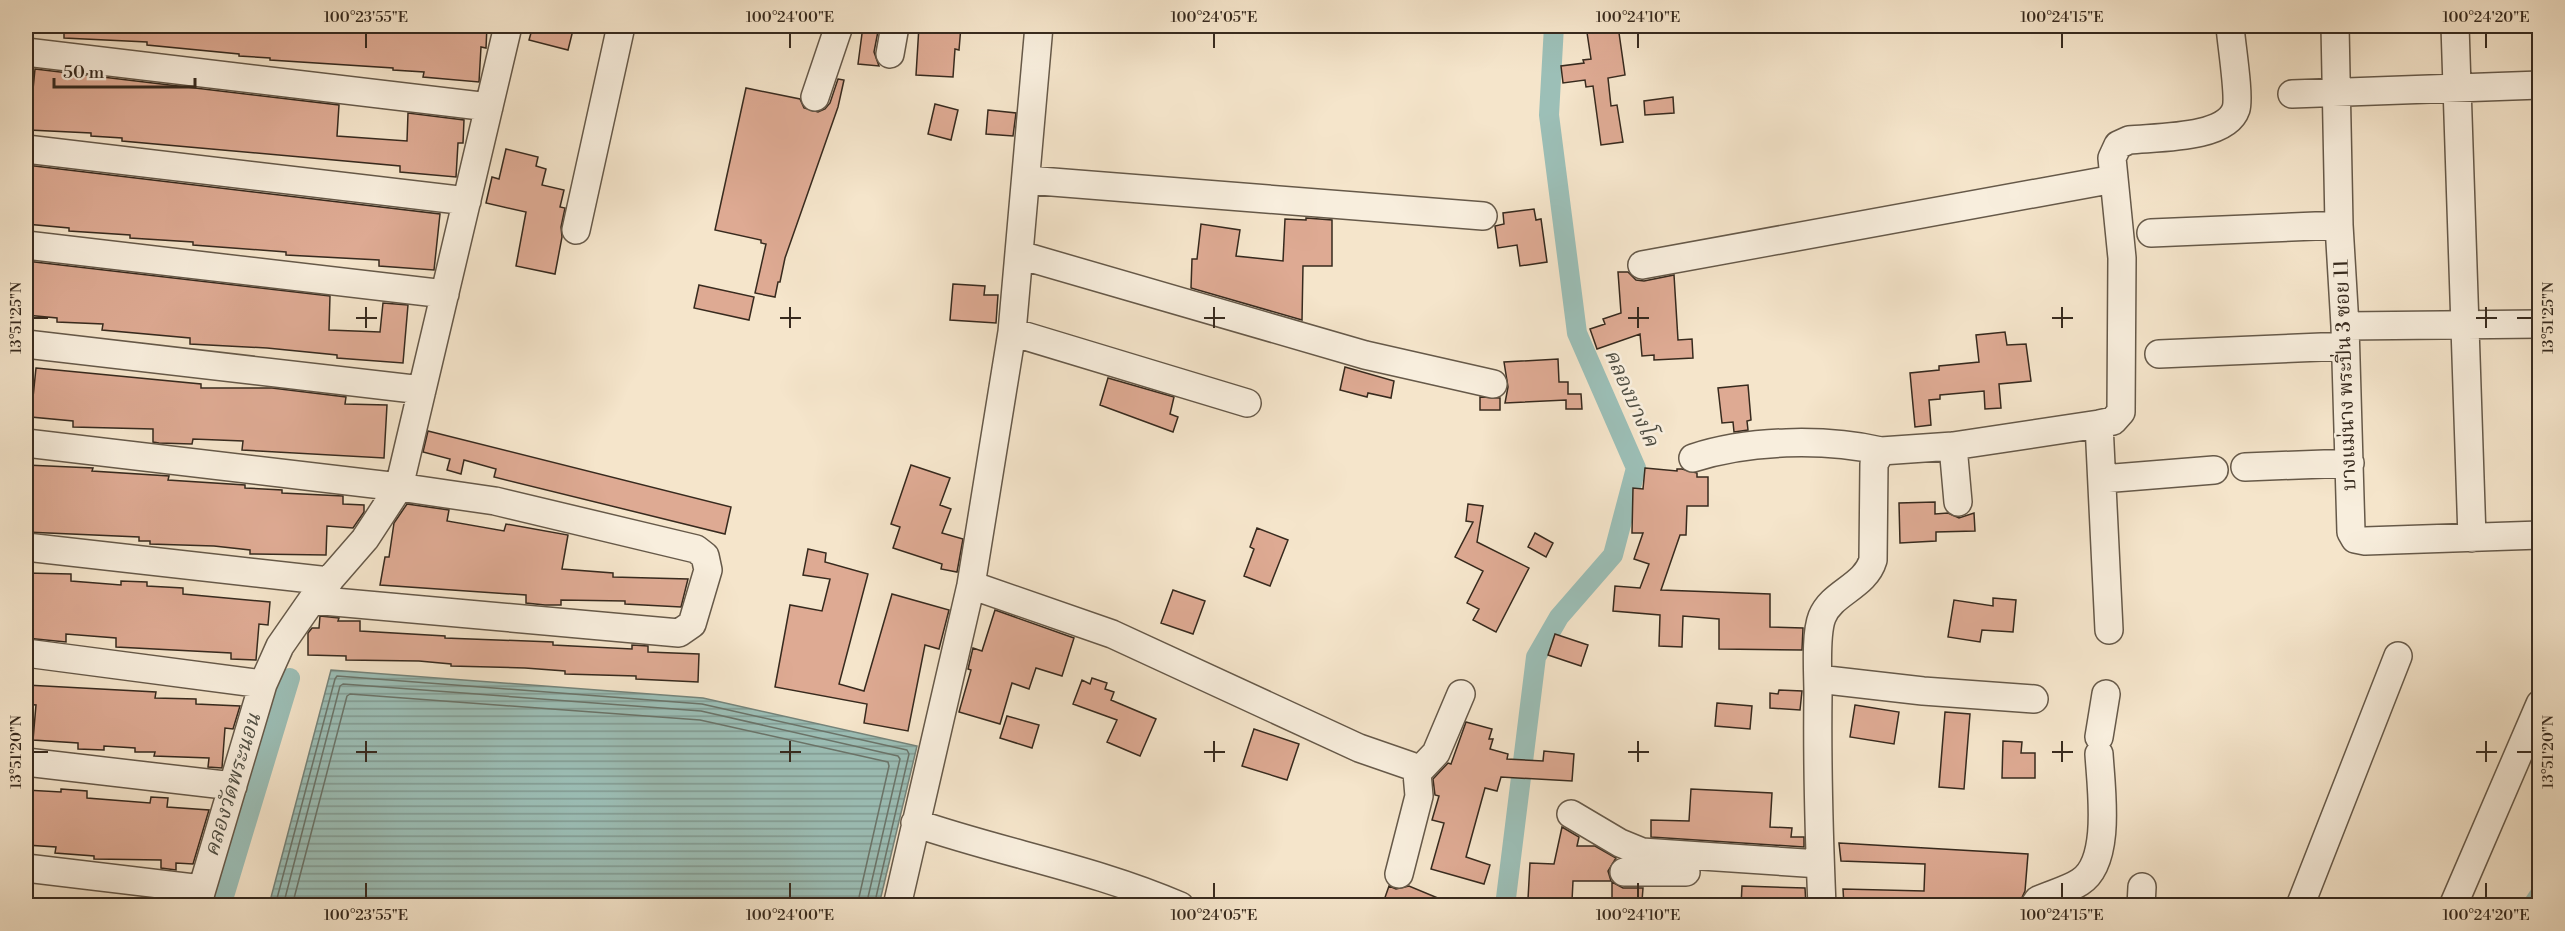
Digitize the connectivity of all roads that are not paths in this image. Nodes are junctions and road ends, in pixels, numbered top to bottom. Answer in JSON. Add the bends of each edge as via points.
{"nodes":[{"id":1,"x":508,"y":26,"type":"edge"},
{"id":2,"x":621,"y":26,"type":"edge"},
{"id":3,"x":838,"y":26,"type":"edge"},
{"id":4,"x":895,"y":26,"type":"edge"},
{"id":5,"x":1039,"y":26,"type":"edge"},
{"id":6,"x":2230,"y":26,"type":"edge"},
{"id":7,"x":2336,"y":26,"type":"edge"},
{"id":8,"x":2455,"y":26,"type":"edge"},
{"id":9,"x":26,"y":52,"type":"edge"},
{"id":10,"x":890,"y":54,"type":"dead end"},
{"id":11,"x":2540,"y":85,"type":"edge"},
{"id":12,"x":2458,"y":87,"type":"junction"},
{"id":13,"x":2337,"y":93,"type":"junction"},
{"id":14,"x":2292,"y":94,"type":"dead end"},
{"id":15,"x":814,"y":97,"type":"dead end"},
{"id":16,"x":489,"y":107,"type":"junction"},
{"id":17,"x":26,"y":149,"type":"edge"},
{"id":18,"x":2114,"y":179,"type":"junction"},
{"id":19,"x":1027,"y":180,"type":"junction"},
{"id":20,"x":467,"y":201,"type":"junction"},
{"id":21,"x":1483,"y":216,"type":"dead end"},
{"id":22,"x":2339,"y":225,"type":"junction"},
{"id":23,"x":576,"y":230,"type":"dead end"},
{"id":24,"x":2151,"y":233,"type":"dead end"},
{"id":25,"x":26,"y":245,"type":"edge"},
{"id":26,"x":1020,"y":255,"type":"junction"},
{"id":27,"x":1642,"y":265,"type":"dead end"},
{"id":28,"x":444,"y":294,"type":"junction"},
{"id":29,"x":2540,"y":324,"type":"edge"},
{"id":30,"x":2463,"y":326,"type":"junction"},
{"id":31,"x":1012,"y":332,"type":"junction"},
{"id":32,"x":2345,"y":336,"type":"junction"},
{"id":33,"x":26,"y":344,"type":"edge"},
{"id":34,"x":2159,"y":354,"type":"dead end"},
{"id":35,"x":1493,"y":384,"type":"dead end"},
{"id":36,"x":422,"y":390,"type":"junction"},
{"id":37,"x":1247,"y":403,"type":"dead end"},
{"id":38,"x":2099,"y":424,"type":"junction"},
{"id":39,"x":26,"y":442,"type":"edge"},
{"id":40,"x":1953,"y":446,"type":"junction"},
{"id":41,"x":1881,"y":451,"type":"junction"},
{"id":42,"x":1693,"y":458,"type":"dead end"},
{"id":43,"x":2350,"y":463,"type":"junction"},
{"id":44,"x":2245,"y":467,"type":"dead end"},
{"id":45,"x":2214,"y":470,"type":"dead end"},
{"id":46,"x":2102,"y":479,"type":"junction"},
{"id":47,"x":399,"y":487,"type":"junction"},
{"id":48,"x":1958,"y":502,"type":"dead end"},
{"id":49,"x":2540,"y":535,"type":"edge"},
{"id":50,"x":2472,"y":538,"type":"junction"},
{"id":51,"x":26,"y":547,"type":"edge"},
{"id":52,"x":971,"y":585,"type":"junction"},
{"id":53,"x":321,"y":591,"type":"junction"},
{"id":54,"x":2109,"y":630,"type":"dead end"},
{"id":55,"x":26,"y":653,"type":"edge"},
{"id":56,"x":2398,"y":656,"type":"dead end"},
{"id":57,"x":1818,"y":679,"type":"junction"},
{"id":58,"x":264,"y":684,"type":"junction"},
{"id":59,"x":2106,"y":693,"type":"dead end"},
{"id":60,"x":1461,"y":694,"type":"dead end"},
{"id":61,"x":2034,"y":699,"type":"dead end"},
{"id":62,"x":2540,"y":704,"type":"edge"},
{"id":63,"x":2531,"y":752,"type":"edge"},
{"id":64,"x":26,"y":762,"type":"edge"},
{"id":65,"x":1418,"y":772,"type":"junction"},
{"id":66,"x":233,"y":786,"type":"junction"},
{"id":67,"x":1571,"y":814,"type":"dead end"},
{"id":68,"x":915,"y":824,"type":"junction"},
{"id":69,"x":26,"y":868,"type":"edge"},
{"id":70,"x":1624,"y":872,"type":"dead end"},
{"id":71,"x":1399,"y":874,"type":"dead end"},
{"id":72,"x":1821,"y":883,"type":"edge"},
{"id":73,"x":199,"y":897,"type":"edge"},
{"id":74,"x":897,"y":906,"type":"edge"},
{"id":75,"x":1180,"y":906,"type":"edge"},
{"id":76,"x":2034,"y":906,"type":"edge"},
{"id":77,"x":2300,"y":906,"type":"edge"},
{"id":78,"x":2453,"y":906,"type":"edge"}],
"edges":[{"from":1,"to":16,"type":"street"},
{"from":2,"to":23,"type":"street"},
{"from":3,"to":15,"type":"street"},
{"from":4,"to":10,"type":"street"},
{"from":5,"to":19,"type":"street"},
{"from":6,"to":18,"type":"street","via":[[2236,107],[2229,122],[2214,130],[2124,143],[2112,158]]},
{"from":7,"to":13,"type":"street","name":"บางแม่นาง พระปิ่น 3 ซอย 11"},
{"from":8,"to":12,"type":"street"},
{"from":9,"to":16,"type":"street"},
{"from":11,"to":12,"type":"street"},
{"from":12,"to":13,"type":"street"},
{"from":12,"to":30,"type":"street"},
{"from":13,"to":14,"type":"street"},
{"from":13,"to":22,"type":"street","name":"บางแม่นาง พระปิ่น 3 ซอย 11"},
{"from":16,"to":20,"type":"street"},
{"from":17,"to":20,"type":"street"},
{"from":18,"to":27,"type":"street"},
{"from":18,"to":38,"type":"street","via":[[2122,258],[2121,412],[2113,421]]},
{"from":19,"to":21,"type":"street"},
{"from":19,"to":26,"type":"street"},
{"from":20,"to":28,"type":"street"},
{"from":22,"to":24,"type":"street"},
{"from":22,"to":32,"type":"street","name":"บางแม่นาง พระปิ่น 3 ซอย 11"},
{"from":25,"to":28,"type":"street"},
{"from":26,"to":31,"type":"street"},
{"from":26,"to":35,"type":"street","via":[[1365,355]]},
{"from":28,"to":36,"type":"street"},
{"from":29,"to":30,"type":"street"},
{"from":30,"to":32,"type":"street"},
{"from":30,"to":50,"type":"street"},
{"from":31,"to":37,"type":"street"},
{"from":31,"to":52,"type":"street"},
{"from":32,"to":34,"type":"street"},
{"from":32,"to":43,"type":"street","name":"บางแม่นาง พระปิ่น 3 ซอย 11"},
{"from":33,"to":36,"type":"street"},
{"from":36,"to":47,"type":"street"},
{"from":38,"to":40,"type":"street"},
{"from":38,"to":46,"type":"street"},
{"from":39,"to":47,"type":"street"},
{"from":40,"to":41,"type":"street"},
{"from":40,"to":48,"type":"street"},
{"from":41,"to":42,"type":"street","via":[[1856,445],[1771,444],[1723,448]]},
{"from":41,"to":57,"type":"street","via":[[1875,464],[1870,572],[1828,606],[1822,617]]},
{"from":43,"to":44,"type":"street"},
{"from":43,"to":50,"type":"street","name":"บางแม่นาง พระปิ่น 3 ซอย 11","via":[[2351,532],[2355,539]]},
{"from":45,"to":46,"type":"street"},
{"from":46,"to":54,"type":"street"},
{"from":47,"to":53,"type":"street","via":[[364,539]]},
{"from":47,"to":53,"type":"street","via":[[495,501],[696,549],[705,556],[708,570],[692,624],[679,633]]},
{"from":49,"to":50,"type":"street","name":"บางแม่นาง พระปิ่น 3 ซอย 11"},
{"from":51,"to":53,"type":"street"},
{"from":52,"to":65,"type":"street","via":[[1112,633]]},
{"from":52,"to":68,"type":"street"},
{"from":53,"to":58,"type":"street","via":[[280,646]]},
{"from":55,"to":58,"type":"street"},
{"from":56,"to":77,"type":"street"},
{"from":57,"to":61,"type":"street"},
{"from":57,"to":72,"type":"street"},
{"from":58,"to":66,"type":"street"},
{"from":59,"to":76,"type":"street","via":[[2099,746],[2099,858],[2080,882],[2038,900]]},
{"from":60,"to":65,"type":"street","via":[[1436,753]]},
{"from":62,"to":63,"type":"street"},
{"from":63,"to":78,"type":"street"},
{"from":64,"to":66,"type":"street"},
{"from":65,"to":71,"type":"street","via":[[1419,796]]},
{"from":66,"to":73,"type":"street"},
{"from":67,"to":72,"type":"street","via":[[1642,852]]},
{"from":68,"to":74,"type":"street"},
{"from":68,"to":75,"type":"street","via":[[1140,889]]},
{"from":69,"to":73,"type":"street"},
{"from":70,"to":72,"type":"street","via":[[1699,873]]}]}
